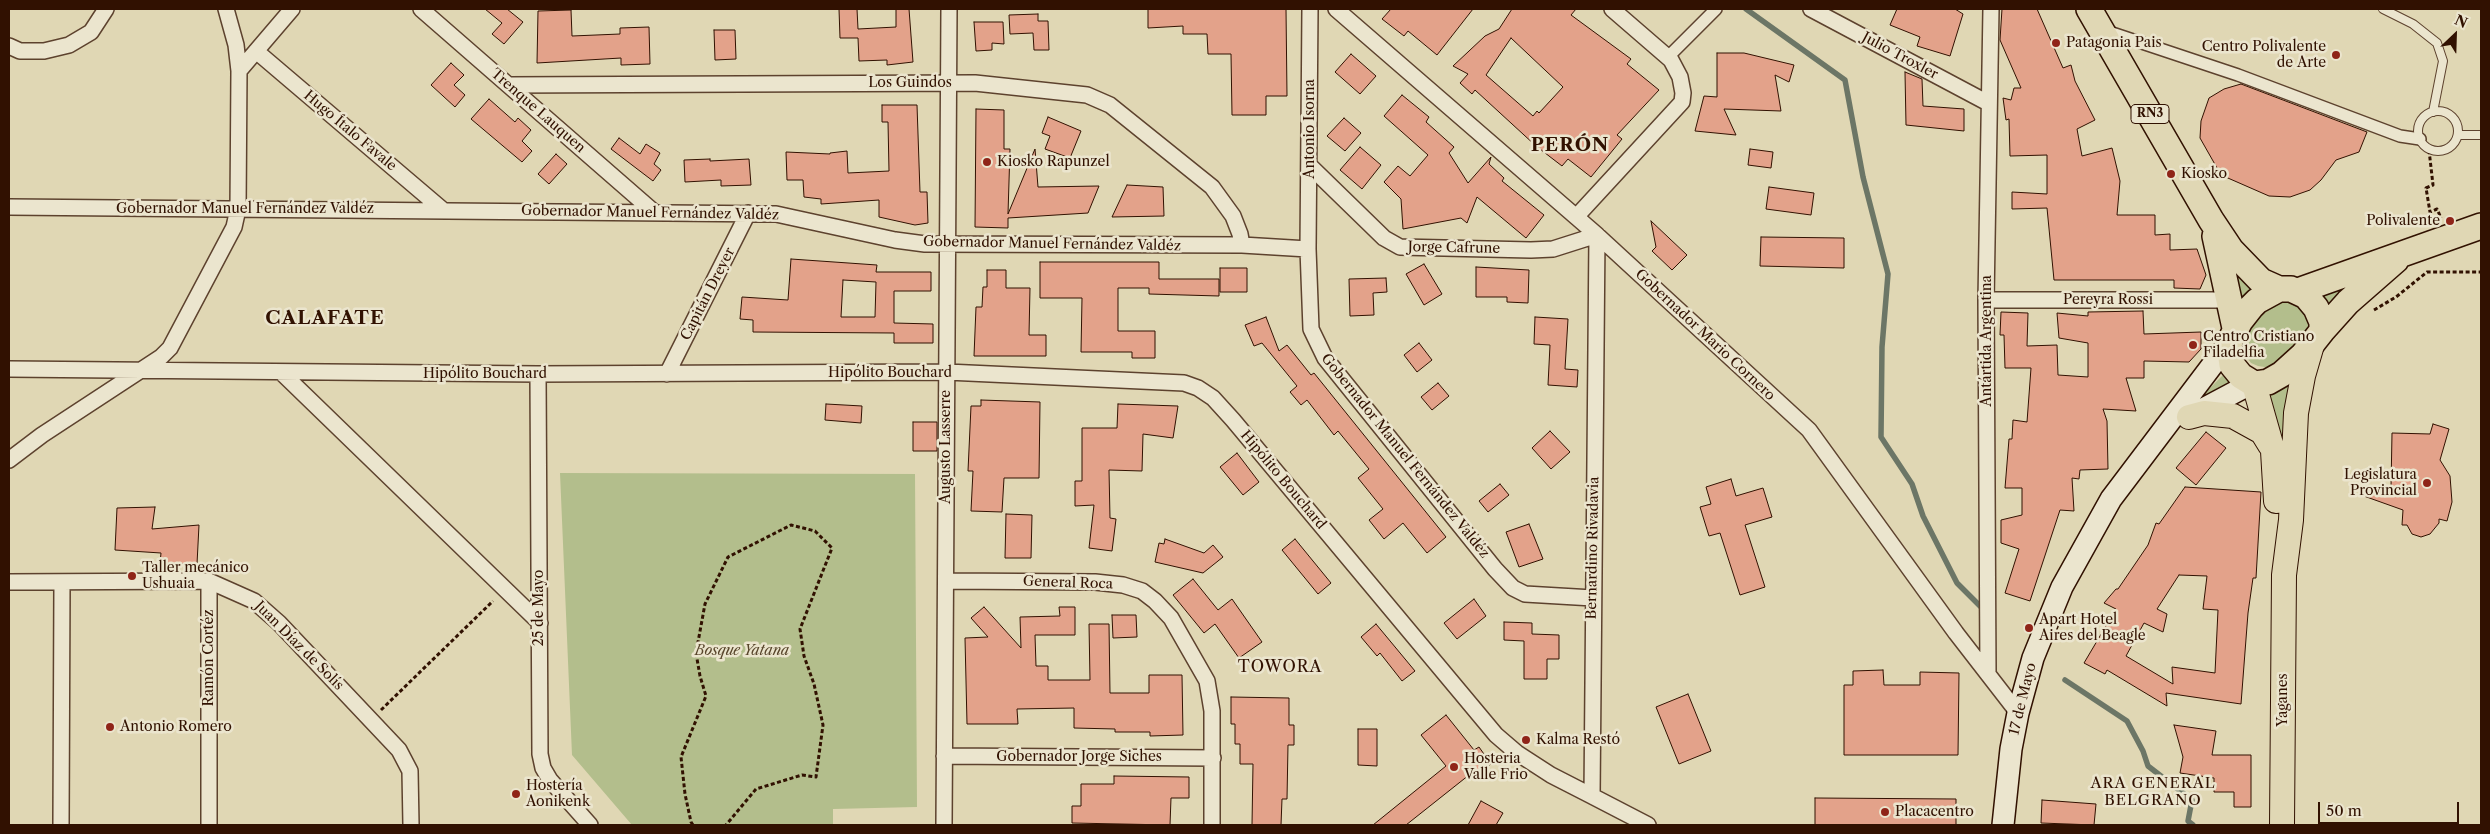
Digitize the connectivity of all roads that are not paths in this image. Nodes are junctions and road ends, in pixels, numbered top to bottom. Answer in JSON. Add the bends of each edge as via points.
{"nodes":[{"id":1,"x":106,"y":9,"type":"edge"},
{"id":2,"x":226,"y":9,"type":"edge"},
{"id":3,"x":292,"y":9,"type":"edge"},
{"id":4,"x":421,"y":9,"type":"edge"},
{"id":5,"x":949,"y":9,"type":"edge"},
{"id":6,"x":1310,"y":9,"type":"edge"},
{"id":7,"x":1336,"y":9,"type":"edge"},
{"id":8,"x":1612,"y":9,"type":"edge"},
{"id":9,"x":1716,"y":9,"type":"edge"},
{"id":10,"x":1811,"y":9,"type":"edge"},
{"id":11,"x":1991,"y":9,"type":"edge"},
{"id":12,"x":2089,"y":9,"type":"edge"},
{"id":13,"x":2383,"y":9,"type":"edge"},
{"id":14,"x":2102,"y":30,"type":"junction"},
{"id":15,"x":9,"y":46,"type":"edge"},
{"id":16,"x":256,"y":51,"type":"junction"},
{"id":17,"x":1668,"y":58,"type":"junction"},
{"id":18,"x":239,"y":71,"type":"junction"},
{"id":19,"x":949,"y":83,"type":"junction"},
{"id":20,"x":509,"y":85,"type":"junction"},
{"id":21,"x":1988,"y":103,"type":"junction"},
{"id":22,"x":2433,"y":112,"type":"junction"},
{"id":23,"x":2458,"y":134,"type":"junction"},
{"id":24,"x":2481,"y":135,"type":"edge"},
{"id":25,"x":2420,"y":139,"type":"junction"},
{"id":26,"x":1310,"y":166,"type":"junction"},
{"id":27,"x":9,"y":208,"type":"edge"},
{"id":28,"x":238,"y":209,"type":"junction"},
{"id":29,"x":444,"y":211,"type":"junction"},
{"id":30,"x":655,"y":213,"type":"junction"},
{"id":31,"x":748,"y":213,"type":"junction"},
{"id":32,"x":1576,"y":217,"type":"junction"},
{"id":33,"x":2211,"y":220,"type":"junction"},
{"id":34,"x":2481,"y":226,"type":"edge"},
{"id":35,"x":1597,"y":235,"type":"junction"},
{"id":36,"x":947,"y":245,"type":"junction"},
{"id":37,"x":1242,"y":245,"type":"junction"},
{"id":38,"x":1308,"y":249,"type":"junction"},
{"id":39,"x":2404,"y":253,"type":"junction"},
{"id":40,"x":2288,"y":290,"type":"junction"},
{"id":41,"x":1986,"y":300,"type":"junction"},
{"id":42,"x":2230,"y":300,"type":"junction"},
{"id":43,"x":2232,"y":336,"type":"junction"},
{"id":44,"x":2317,"y":338,"type":"junction"},
{"id":45,"x":9,"y":369,"type":"edge"},
{"id":46,"x":143,"y":369,"type":"junction"},
{"id":47,"x":281,"y":372,"type":"junction"},
{"id":48,"x":947,"y":372,"type":"junction"},
{"id":49,"x":538,"y":374,"type":"junction"},
{"id":50,"x":668,"y":374,"type":"junction"},
{"id":51,"x":2253,"y":384,"type":"junction"},
{"id":52,"x":2189,"y":417,"type":"junction"},
{"id":53,"x":2274,"y":452,"type":"junction"},
{"id":54,"x":2147,"y":454,"type":"junction"},
{"id":55,"x":9,"y":460,"type":"edge"},
{"id":56,"x":2284,"y":575,"type":"junction"},
{"id":57,"x":946,"y":580,"type":"junction"},
{"id":58,"x":209,"y":581,"type":"junction"},
{"id":59,"x":9,"y":582,"type":"edge"},
{"id":60,"x":62,"y":582,"type":"junction"},
{"id":61,"x":1593,"y":598,"type":"junction"},
{"id":62,"x":540,"y":624,"type":"junction"},
{"id":63,"x":1988,"y":674,"type":"junction"},
{"id":64,"x":2018,"y":713,"type":"junction"},
{"id":65,"x":944,"y":756,"type":"junction"},
{"id":66,"x":1213,"y":758,"type":"junction"},
{"id":67,"x":1592,"y":796,"type":"junction"},
{"id":68,"x":60,"y":825,"type":"edge"},
{"id":69,"x":209,"y":825,"type":"edge"},
{"id":70,"x":411,"y":825,"type":"edge"},
{"id":71,"x":590,"y":825,"type":"edge"},
{"id":72,"x":944,"y":825,"type":"edge"},
{"id":73,"x":1212,"y":825,"type":"edge"},
{"id":74,"x":1648,"y":825,"type":"edge"},
{"id":75,"x":2004,"y":825,"type":"edge"},
{"id":76,"x":2282,"y":825,"type":"edge"}],
"edges":[{"from":1,"to":15,"type":"street","via":[[91,32],[70,45],[44,51],[20,51]]},
{"from":2,"to":18,"type":"street"},
{"from":3,"to":16,"type":"street"},
{"from":4,"to":20,"type":"street","name":"Trenque Lauquen"},
{"from":5,"to":19,"type":"street","name":"Augusto Lasserre"},
{"from":6,"to":26,"type":"street","name":"Antonio Isorna"},
{"from":7,"to":32,"type":"street","name":"Gobernador Mario Cornero"},
{"from":8,"to":17,"type":"street"},
{"from":9,"to":17,"type":"street"},
{"from":10,"to":21,"type":"street","name":"Julio Troxler"},
{"from":11,"to":21,"type":"street","name":"Antártida Argentina"},
{"from":12,"to":14,"type":"highway","number":"RN3"},
{"from":13,"to":22,"type":"lane","via":[[2413,24],[2437,43],[2444,61]]},
{"from":14,"to":25,"type":"street","via":[[2400,136]]},
{"from":14,"to":33,"type":"highway","number":"RN3"},
{"from":16,"to":18,"type":"street"},
{"from":16,"to":29,"type":"street","name":"Hugo Ítalo Favale"},
{"from":17,"to":32,"type":"street","via":[[1680,77],[1682,102]]},
{"from":18,"to":28,"type":"street"},
{"from":19,"to":20,"type":"street","name":"Los Guindos"},
{"from":19,"to":36,"type":"street","name":"Augusto Lasserre"},
{"from":19,"to":37,"type":"street","name":"Los Guindos","via":[[990,84],[1087,95],[1104,101],[1212,187],[1233,216]]},
{"from":20,"to":30,"type":"street","name":"Trenque Lauquen"},
{"from":21,"to":41,"type":"street","name":"Antártida Argentina"},
{"from":22,"to":23,"type":"lane","via":[[2447,113],[2452,117]]},
{"from":22,"to":25,"type":"lane","via":[[2419,126]]},
{"from":23,"to":24,"type":"lane"},
{"from":23,"to":25,"type":"lane","via":[[2452,146],[2442,151],[2429,149]]},
{"from":26,"to":35,"type":"street","name":"Jorge Cafrune","via":[[1384,238],[1400,247],[1531,250],[1553,248]]},
{"from":26,"to":38,"type":"street","name":"Antonio Isorna"},
{"from":27,"to":28,"type":"street","name":"Gobernador Manuel Fernández Valdéz"},
{"from":28,"to":29,"type":"street","name":"Gobernador Manuel Fernández Valdéz"},
{"from":28,"to":46,"type":"street","via":[[234,227],[170,348]]},
{"from":29,"to":30,"type":"street","name":"Gobernador Manuel Fernández Valdéz"},
{"from":30,"to":31,"type":"street","name":"Gobernador Manuel Fernández Valdéz"},
{"from":31,"to":36,"type":"street","name":"Gobernador Manuel Fernández Valdéz","via":[[776,214],[895,240]]},
{"from":31,"to":50,"type":"street","name":"Capitán Dreyer"},
{"from":32,"to":35,"type":"street","name":"Gobernador Mario Cornero"},
{"from":33,"to":40,"type":"highway","number":"RN3","via":[[2244,265],[2261,280]]},
{"from":33,"to":42,"type":"highway","number":"RN3"},
{"from":34,"to":39,"type":"highway"},
{"from":35,"to":61,"type":"street","name":"Bernardino Rivadavia"},
{"from":35,"to":63,"type":"street","name":"Gobernador Mario Cornero","via":[[1809,430]]},
{"from":36,"to":37,"type":"street","name":"Gobernador Manuel Fernández Valdéz"},
{"from":36,"to":48,"type":"street","name":"Augusto Lasserre"},
{"from":37,"to":38,"type":"street","name":"Gobernador Manuel Fernández Valdéz"},
{"from":38,"to":61,"type":"street","name":"Gobernador Manuel Fernández Valdéz","via":[[1311,329],[1325,358],[1496,569],[1513,588],[1525,594]]},
{"from":39,"to":40,"type":"highway"},
{"from":39,"to":44,"type":"highway","via":[[2348,302]]},
{"from":40,"to":43,"type":"highway","via":[[2257,301]]},
{"from":40,"to":44,"type":"highway","number":"RN3","via":[[2306,296],[2316,308],[2322,322]]},
{"from":41,"to":42,"type":"street","name":"Pereyra Rossi"},
{"from":41,"to":63,"type":"street","name":"Antártida Argentina"},
{"from":42,"to":43,"type":"highway","number":"RN3"},
{"from":43,"to":51,"type":"highway","number":"RN3","via":[[2232,365]]},
{"from":43,"to":54,"type":"main road","name":"17 de Mayo","via":[[2207,375],[2174,414]]},
{"from":44,"to":51,"type":"highway","via":[[2282,374],[2268,382]]},
{"from":44,"to":56,"type":"main road","name":"Yaganes","via":[[2303,376],[2296,413],[2291,520]]},
{"from":45,"to":46,"type":"street","name":"Hipólito Bouchard"},
{"from":46,"to":47,"type":"street","name":"Hipólito Bouchard"},
{"from":46,"to":55,"type":"street"},
{"from":47,"to":49,"type":"street","name":"Hipólito Bouchard"},
{"from":47,"to":62,"type":"street"},
{"from":48,"to":50,"type":"street","name":"Hipólito Bouchard"},
{"from":48,"to":57,"type":"street","name":"Augusto Lasserre"},
{"from":48,"to":67,"type":"street","name":"Hipólito Bouchard","via":[[1162,380],[1184,382],[1198,388],[1233,420],[1496,735],[1524,758]]},
{"from":49,"to":50,"type":"street","name":"Hipólito Bouchard"},
{"from":49,"to":62,"type":"street","name":"25 de Mayo"},
{"from":51,"to":52,"type":"main road","name":"17 de Mayo"},
{"from":51,"to":53,"type":"main road","name":"Yaganes"},
{"from":52,"to":53,"type":"main road","via":[[2204,413],[2233,416],[2262,432]]},
{"from":52,"to":54,"type":"main road","name":"17 de Mayo"},
{"from":53,"to":56,"type":"main road","name":"Yaganes","via":[[2276,526]]},
{"from":54,"to":64,"type":"main road","name":"17 de Mayo","via":[[2111,499],[2062,587],[2033,658]]},
{"from":56,"to":76,"type":"main road","name":"Yaganes"},
{"from":57,"to":65,"type":"street","name":"Augusto Lasserre"},
{"from":57,"to":66,"type":"street","name":"General Roca","via":[[1095,582],[1142,591],[1171,618],[1207,681],[1212,711]]},
{"from":58,"to":60,"type":"street","name":"Juan Díaz de Solís"},
{"from":58,"to":69,"type":"street","name":"Ramón Cortéz"},
{"from":58,"to":70,"type":"street","name":"Juan Díaz de Solís","via":[[254,601],[279,623],[400,750],[410,771]]},
{"from":59,"to":60,"type":"street","name":"Juan Díaz de Solís"},
{"from":60,"to":68,"type":"street"},
{"from":61,"to":67,"type":"street","name":"Bernardino Rivadavia"},
{"from":62,"to":71,"type":"street","name":"25 de Mayo","via":[[540,754],[543,768]]},
{"from":63,"to":64,"type":"street","name":"Gobernador Mario Cornero"},
{"from":64,"to":75,"type":"main road","name":"17 de Mayo"},
{"from":65,"to":66,"type":"street","name":"Gobernador Jorge Siches"},
{"from":65,"to":72,"type":"street","name":"Augusto Lasserre"},
{"from":66,"to":73,"type":"street","name":"General Roca"},
{"from":67,"to":74,"type":"street"}]}
